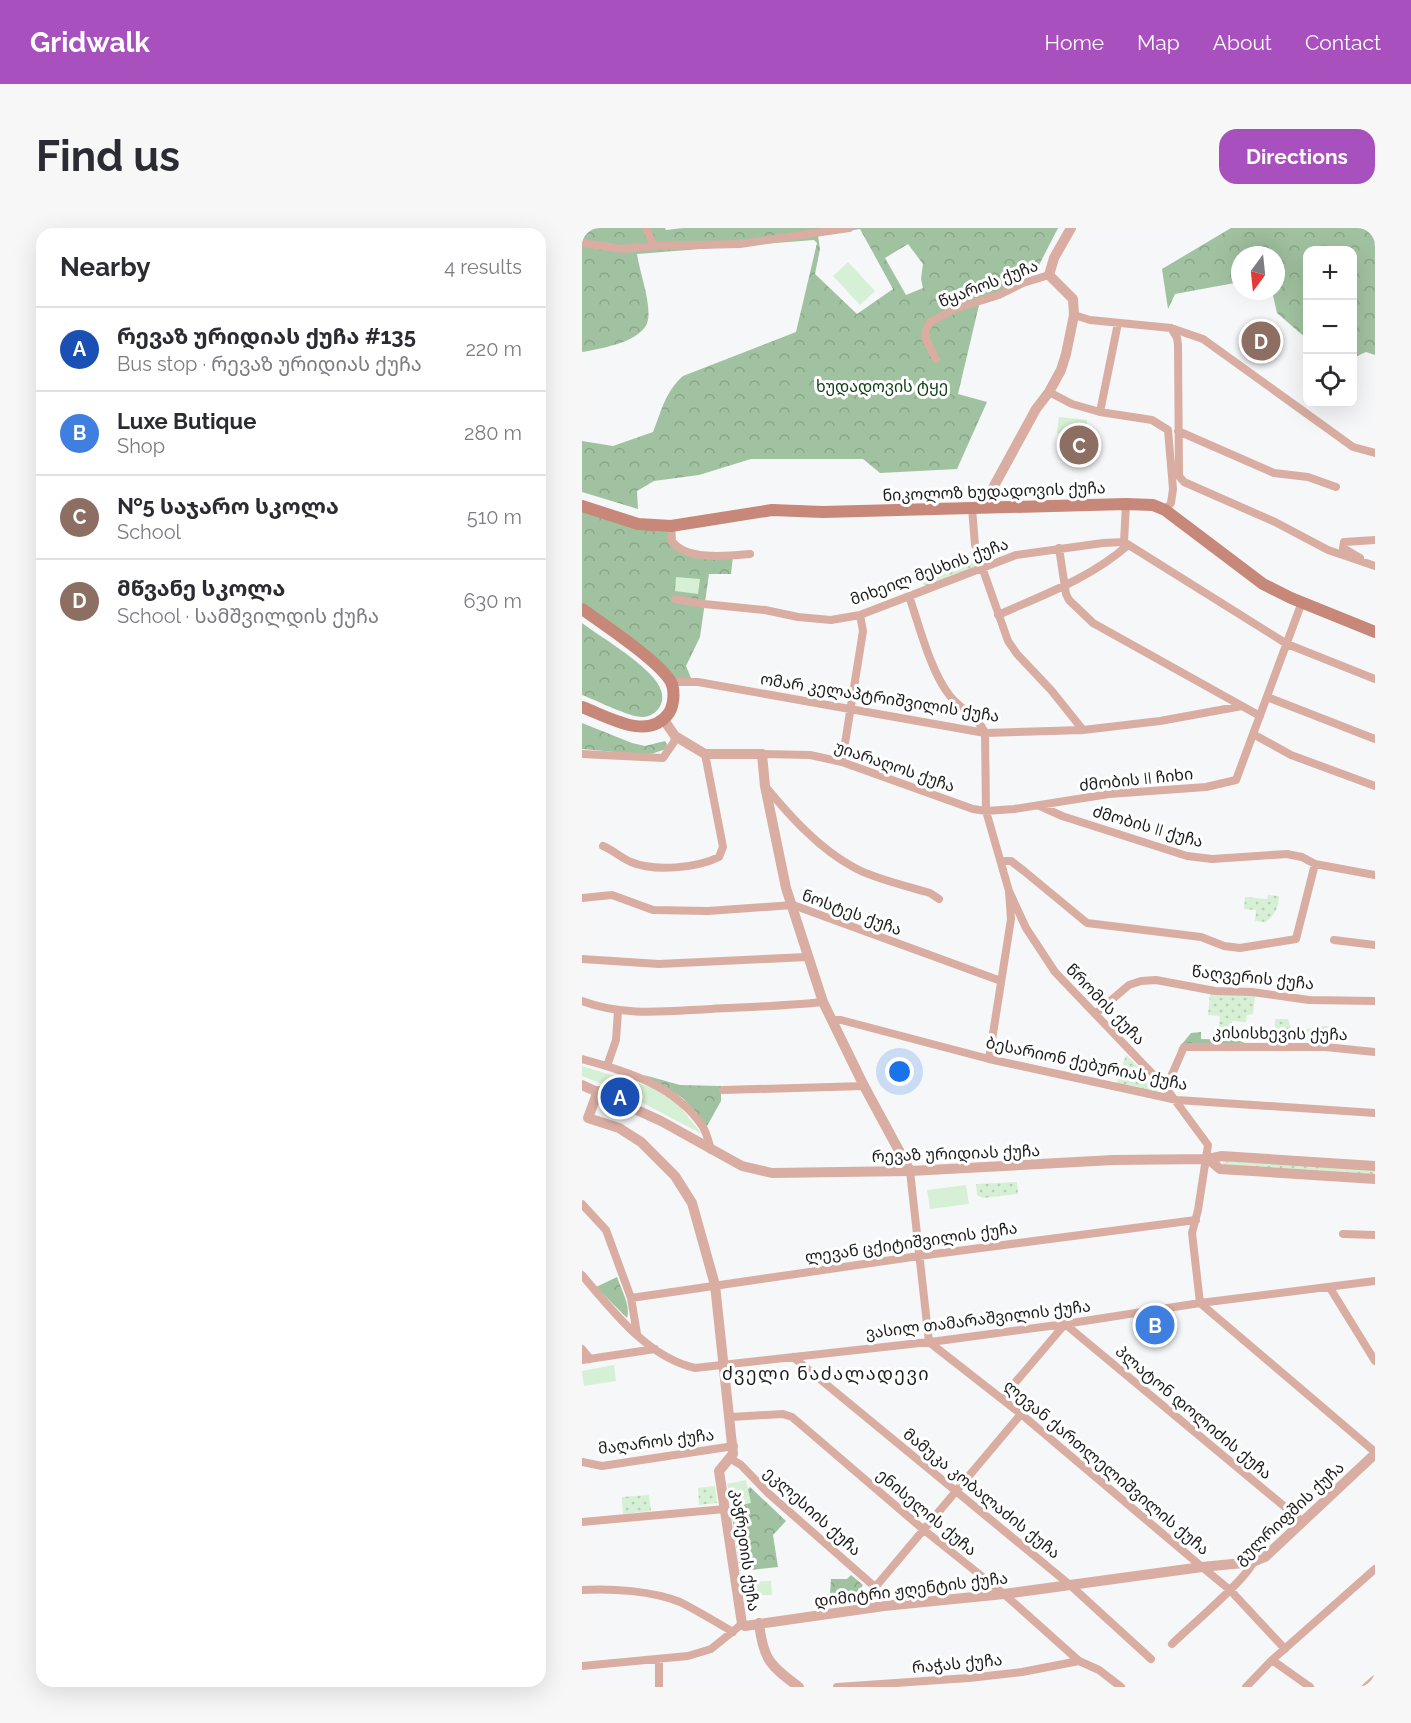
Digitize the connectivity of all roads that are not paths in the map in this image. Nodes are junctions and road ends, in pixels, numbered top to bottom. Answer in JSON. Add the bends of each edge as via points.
{"nodes":[{"id":1,"x":646,"y":228,"type":"edge"},
{"id":2,"x":849,"y":228,"type":"edge"},
{"id":3,"x":1071,"y":228,"type":"edge"},
{"id":4,"x":582,"y":243,"type":"edge"},
{"id":5,"x":654,"y":246,"type":"junction"},
{"id":6,"x":1049,"y":275,"type":"junction"},
{"id":7,"x":1074,"y":315,"type":"junction"},
{"id":8,"x":1118,"y":323,"type":"junction"},
{"id":9,"x":1171,"y":328,"type":"junction"},
{"id":10,"x":936,"y":359,"type":"dead end"},
{"id":11,"x":1049,"y":392,"type":"junction"},
{"id":12,"x":1100,"y":412,"type":"junction"},
{"id":13,"x":1178,"y":431,"type":"junction"},
{"id":14,"x":1375,"y":453,"type":"edge"},
{"id":15,"x":1336,"y":487,"type":"dead end"},
{"id":16,"x":1126,"y":504,"type":"junction"},
{"id":17,"x":582,"y":506,"type":"edge"},
{"id":18,"x":977,"y":508,"type":"junction"},
{"id":19,"x":1165,"y":510,"type":"junction"},
{"id":20,"x":671,"y":526,"type":"junction"},
{"id":21,"x":1375,"y":540,"type":"edge"},
{"id":22,"x":1126,"y":544,"type":"junction"},
{"id":23,"x":975,"y":545,"type":"dead end"},
{"id":24,"x":1059,"y":548,"type":"junction"},
{"id":25,"x":750,"y":554,"type":"dead end"},
{"id":26,"x":1371,"y":565,"type":"edge"},
{"id":27,"x":982,"y":567,"type":"junction"},
{"id":28,"x":1065,"y":586,"type":"junction"},
{"id":29,"x":909,"y":596,"type":"junction"},
{"id":30,"x":675,"y":599,"type":"dead end"},
{"id":31,"x":1302,"y":602,"type":"junction"},
{"id":32,"x":582,"y":609,"type":"edge"},
{"id":33,"x":860,"y":615,"type":"junction"},
{"id":34,"x":998,"y":615,"type":"junction"},
{"id":35,"x":1375,"y":632,"type":"edge"},
{"id":36,"x":1287,"y":644,"type":"junction"},
{"id":37,"x":1375,"y":679,"type":"edge"},
{"id":38,"x":671,"y":682,"type":"junction"},
{"id":39,"x":1267,"y":698,"type":"junction"},
{"id":40,"x":1242,"y":706,"type":"junction"},
{"id":41,"x":582,"y":707,"type":"edge"},
{"id":42,"x":850,"y":708,"type":"junction"},
{"id":43,"x":1260,"y":716,"type":"junction"},
{"id":44,"x":664,"y":720,"type":"junction"},
{"id":45,"x":1083,"y":730,"type":"junction"},
{"id":46,"x":985,"y":733,"type":"junction"},
{"id":47,"x":1253,"y":734,"type":"junction"},
{"id":48,"x":675,"y":736,"type":"junction"},
{"id":49,"x":1375,"y":739,"type":"edge"},
{"id":50,"x":582,"y":754,"type":"edge"},
{"id":51,"x":705,"y":754,"type":"junction"},
{"id":52,"x":762,"y":754,"type":"junction"},
{"id":53,"x":842,"y":762,"type":"junction"},
{"id":54,"x":765,"y":786,"type":"junction"},
{"id":55,"x":1375,"y":786,"type":"edge"},
{"id":56,"x":1039,"y":806,"type":"junction"},
{"id":57,"x":986,"y":810,"type":"junction"},
{"id":58,"x":603,"y":846,"type":"dead end"},
{"id":59,"x":1001,"y":861,"type":"junction"},
{"id":60,"x":1316,"y":864,"type":"junction"},
{"id":61,"x":1375,"y":875,"type":"edge"},
{"id":62,"x":1009,"y":891,"type":"junction"},
{"id":63,"x":582,"y":898,"type":"edge"},
{"id":64,"x":939,"y":899,"type":"dead end"},
{"id":65,"x":793,"y":905,"type":"junction"},
{"id":66,"x":1334,"y":940,"type":"dead end"},
{"id":67,"x":1375,"y":945,"type":"edge"},
{"id":68,"x":807,"y":957,"type":"junction"},
{"id":69,"x":582,"y":959,"type":"edge"},
{"id":70,"x":1001,"y":981,"type":"junction"},
{"id":71,"x":582,"y":1001,"type":"edge"},
{"id":72,"x":1375,"y":1001,"type":"edge"},
{"id":73,"x":823,"y":1002,"type":"junction"},
{"id":74,"x":618,"y":1011,"type":"junction"},
{"id":75,"x":1095,"y":1014,"type":"junction"},
{"id":76,"x":832,"y":1020,"type":"junction"},
{"id":77,"x":1375,"y":1052,"type":"edge"},
{"id":78,"x":582,"y":1059,"type":"edge"},
{"id":79,"x":989,"y":1059,"type":"junction"},
{"id":80,"x":607,"y":1066,"type":"junction"},
{"id":81,"x":582,"y":1085,"type":"edge"},
{"id":82,"x":864,"y":1086,"type":"junction"},
{"id":83,"x":1166,"y":1088,"type":"junction"},
{"id":84,"x":723,"y":1090,"type":"dead end"},
{"id":85,"x":598,"y":1091,"type":"junction"},
{"id":86,"x":1177,"y":1100,"type":"junction"},
{"id":87,"x":1375,"y":1113,"type":"edge"},
{"id":88,"x":585,"y":1118,"type":"edge"},
{"id":89,"x":711,"y":1150,"type":"junction"},
{"id":90,"x":1208,"y":1159,"type":"junction"},
{"id":91,"x":1375,"y":1166,"type":"edge"},
{"id":92,"x":910,"y":1171,"type":"junction"},
{"id":93,"x":1375,"y":1179,"type":"edge"},
{"id":94,"x":582,"y":1204,"type":"edge"},
{"id":95,"x":1196,"y":1220,"type":"junction"},
{"id":96,"x":1343,"y":1234,"type":"dead end"},
{"id":97,"x":1375,"y":1235,"type":"edge"},
{"id":98,"x":920,"y":1256,"type":"junction"},
{"id":99,"x":582,"y":1275,"type":"edge"},
{"id":100,"x":1375,"y":1281,"type":"edge"},
{"id":101,"x":715,"y":1285,"type":"junction"},
{"id":102,"x":1330,"y":1288,"type":"junction"},
{"id":103,"x":631,"y":1298,"type":"junction"},
{"id":104,"x":1200,"y":1303,"type":"junction"},
{"id":105,"x":1065,"y":1324,"type":"junction"},
{"id":106,"x":636,"y":1334,"type":"junction"},
{"id":107,"x":929,"y":1342,"type":"junction"},
{"id":108,"x":582,"y":1349,"type":"edge"},
{"id":109,"x":655,"y":1349,"type":"junction"},
{"id":110,"x":794,"y":1357,"type":"junction"},
{"id":111,"x":586,"y":1360,"type":"edge"},
{"id":112,"x":1375,"y":1361,"type":"edge"},
{"id":113,"x":725,"y":1366,"type":"junction"},
{"id":114,"x":1002,"y":1398,"type":"junction"},
{"id":115,"x":1021,"y":1414,"type":"junction"},
{"id":116,"x":731,"y":1418,"type":"junction"},
{"id":117,"x":734,"y":1446,"type":"junction"},
{"id":118,"x":1375,"y":1453,"type":"edge"},
{"id":119,"x":730,"y":1459,"type":"junction"},
{"id":120,"x":582,"y":1462,"type":"edge"},
{"id":121,"x":957,"y":1493,"type":"junction"},
{"id":122,"x":725,"y":1509,"type":"junction"},
{"id":123,"x":1304,"y":1522,"type":"junction"},
{"id":124,"x":583,"y":1523,"type":"edge"},
{"id":125,"x":924,"y":1530,"type":"junction"},
{"id":126,"x":1253,"y":1563,"type":"junction"},
{"id":127,"x":1202,"y":1567,"type":"junction"},
{"id":128,"x":1375,"y":1569,"type":"edge"},
{"id":129,"x":1070,"y":1585,"type":"junction"},
{"id":130,"x":875,"y":1587,"type":"junction"},
{"id":131,"x":582,"y":1590,"type":"edge"},
{"id":132,"x":1230,"y":1590,"type":"junction"},
{"id":133,"x":1004,"y":1594,"type":"junction"},
{"id":134,"x":856,"y":1610,"type":"junction"},
{"id":135,"x":759,"y":1623,"type":"junction"},
{"id":136,"x":742,"y":1624,"type":"junction"},
{"id":137,"x":733,"y":1632,"type":"junction"},
{"id":138,"x":1172,"y":1644,"type":"dead end"},
{"id":139,"x":1285,"y":1649,"type":"junction"},
{"id":140,"x":1149,"y":1658,"type":"dead end"},
{"id":141,"x":659,"y":1659,"type":"junction"},
{"id":142,"x":1272,"y":1660,"type":"junction"},
{"id":143,"x":1079,"y":1661,"type":"junction"},
{"id":144,"x":582,"y":1666,"type":"edge"},
{"id":145,"x":1375,"y":1679,"type":"edge"},
{"id":146,"x":659,"y":1687,"type":"edge"},
{"id":147,"x":799,"y":1687,"type":"edge"},
{"id":148,"x":837,"y":1687,"type":"edge"},
{"id":149,"x":1121,"y":1687,"type":"edge"},
{"id":150,"x":1246,"y":1687,"type":"edge"},
{"id":151,"x":1310,"y":1687,"type":"edge"},
{"id":152,"x":1366,"y":1687,"type":"edge"}],
"edges":[{"from":1,"to":5,"type":"street"},
{"from":2,"to":5,"type":"street","via":[[740,244]]},
{"from":3,"to":6,"type":"street"},
{"from":4,"to":5,"type":"street","via":[[622,249]]},
{"from":6,"to":7,"type":"street","name":"წყაროს ქუჩა","via":[[1073,299]]},
{"from":6,"to":10,"type":"street","name":"წყაროს ქუჩა","via":[[957,308],[930,322],[926,340]]},
{"from":7,"to":8,"type":"street"},
{"from":7,"to":11,"type":"street","via":[[1061,370]]},
{"from":8,"to":9,"type":"street"},
{"from":8,"to":12,"type":"street"},
{"from":9,"to":13,"type":"street","via":[[1178,345]]},
{"from":9,"to":14,"type":"street","via":[[1203,339],[1353,447]]},
{"from":11,"to":12,"type":"street"},
{"from":11,"to":18,"type":"street"},
{"from":12,"to":19,"type":"street","via":[[1152,420],[1168,430],[1173,489],[1171,503]]},
{"from":13,"to":15,"type":"street","via":[[1274,473],[1308,477]]},
{"from":13,"to":26,"type":"street","via":[[1179,476],[1184,482],[1328,550]]},
{"from":16,"to":18,"type":"main road","name":"ნიკოლოზ ხუდადოვის ქუჩა"},
{"from":16,"to":19,"type":"main road","name":"ნიკოლოზ ხუდადოვის ქუჩა","via":[[1153,505]]},
{"from":16,"to":22,"type":"street"},
{"from":17,"to":20,"type":"main road","name":"ნიკოლოზ ხუდადოვის ქუჩა","via":[[638,524]]},
{"from":18,"to":20,"type":"main road","name":"ნიკოლოზ ხუდადოვის ქუჩა","via":[[772,510]]},
{"from":18,"to":23,"type":"street"},
{"from":19,"to":31,"type":"main road","name":"ნიკოლოზ ხუდადოვის ქუჩა","via":[[1263,584]]},
{"from":20,"to":25,"type":"street","via":[[672,541],[691,554]]},
{"from":21,"to":26,"type":"street","via":[[1343,545]]},
{"from":22,"to":24,"type":"street","name":"მიხეილ მესხის ქუჩა"},
{"from":22,"to":28,"type":"street","via":[[1102,565]]},
{"from":22,"to":36,"type":"street"},
{"from":24,"to":27,"type":"street","name":"მიხეილ მესხის ქუჩა","via":[[1016,555]]},
{"from":24,"to":28,"type":"street"},
{"from":27,"to":29,"type":"street","name":"მიხეილ მესხის ქუჩა"},
{"from":27,"to":34,"type":"street"},
{"from":28,"to":34,"type":"street"},
{"from":28,"to":40,"type":"street","via":[[1069,600],[1093,623]]},
{"from":29,"to":33,"type":"street","name":"მიხეილ მესხის ქუჩა"},
{"from":29,"to":46,"type":"street","via":[[937,676],[949,696],[976,718]]},
{"from":30,"to":33,"type":"street","name":"მიხეილ მესხის ქუჩა","via":[[831,620]]},
{"from":31,"to":35,"type":"main road","name":"ნიკოლოზ ხუდადოვის ქუჩა"},
{"from":31,"to":36,"type":"street"},
{"from":32,"to":38,"type":"main road","via":[[653,662]]},
{"from":33,"to":42,"type":"street","via":[[863,631]]},
{"from":34,"to":45,"type":"street","via":[[1017,654]]},
{"from":36,"to":37,"type":"street"},
{"from":36,"to":39,"type":"street"},
{"from":38,"to":42,"type":"street","name":"ომარ კელაპტრიშვილის ქუჩა","via":[[698,682]]},
{"from":38,"to":44,"type":"main road","via":[[672,709]]},
{"from":39,"to":43,"type":"street"},
{"from":39,"to":49,"type":"street"},
{"from":40,"to":43,"type":"street"},
{"from":40,"to":45,"type":"street","name":"ომარ კელაპტრიშვილის ქუჩა"},
{"from":41,"to":44,"type":"main road","via":[[642,728]]},
{"from":42,"to":46,"type":"street","name":"ომარ კელაპტრიშვილის ქუჩა"},
{"from":42,"to":53,"type":"street"},
{"from":43,"to":47,"type":"street"},
{"from":44,"to":48,"type":"street"},
{"from":45,"to":46,"type":"street","name":"ომარ კელაპტრიშვილის ქუჩა"},
{"from":46,"to":57,"type":"street"},
{"from":47,"to":55,"type":"street","via":[[1291,755]]},
{"from":47,"to":56,"type":"street","name":"ძმობის II ჩიხი","via":[[1236,780],[1206,787],[1109,794]]},
{"from":48,"to":50,"type":"street","via":[[663,758]]},
{"from":48,"to":51,"type":"street"},
{"from":51,"to":52,"type":"street","name":"უიარაღოს ქუჩა"},
{"from":51,"to":58,"type":"street","via":[[723,847],[719,857],[689,867],[645,867]]},
{"from":52,"to":53,"type":"street","name":"უიარაღოს ქუჩა","via":[[810,755]]},
{"from":52,"to":54,"type":"street"},
{"from":53,"to":57,"type":"street","name":"უიარაღოს ქუჩა","via":[[973,809]]},
{"from":54,"to":64,"type":"street","via":[[789,816],[855,868]]},
{"from":54,"to":65,"type":"street"},
{"from":56,"to":57,"type":"street","name":"ძმობის II ქუჩა"},
{"from":56,"to":60,"type":"street","name":"ძმობის II ქუჩა","via":[[1187,856],[1212,859],[1287,854]]},
{"from":57,"to":59,"type":"street"},
{"from":59,"to":60,"type":"street","via":[[1011,861],[1087,923],[1202,937],[1240,948],[1296,939]]},
{"from":59,"to":62,"type":"street"},
{"from":60,"to":61,"type":"street","name":"ძმობის II ქუჩა"},
{"from":62,"to":70,"type":"street","via":[[1011,920]]},
{"from":62,"to":75,"type":"street","name":"წრომის ქუჩა","via":[[1041,953]]},
{"from":63,"to":65,"type":"street","name":"ნოსტეს ქუჩა","via":[[612,895],[653,910]]},
{"from":65,"to":68,"type":"street"},
{"from":65,"to":70,"type":"street","name":"ნოსტეს ქუჩა"},
{"from":66,"to":67,"type":"street"},
{"from":68,"to":69,"type":"street","via":[[659,964]]},
{"from":68,"to":73,"type":"street"},
{"from":70,"to":79,"type":"street"},
{"from":71,"to":74,"type":"street"},
{"from":72,"to":75,"type":"street","name":"წაღვერის ქუჩა","via":[[1309,1000],[1215,991],[1156,980],[1129,985]]},
{"from":73,"to":74,"type":"street"},
{"from":73,"to":76,"type":"street"},
{"from":74,"to":80,"type":"street","via":[[616,1040]]},
{"from":75,"to":83,"type":"street","name":"წრომის ქუჩა"},
{"from":76,"to":79,"type":"street","name":"ბესარიონ ქებურიას ქუჩა"},
{"from":76,"to":82,"type":"street"},
{"from":77,"to":83,"type":"street","name":"კისისხევის ქუჩა","via":[[1325,1047],[1184,1047]]},
{"from":78,"to":80,"type":"street"},
{"from":79,"to":86,"type":"street","name":"ბესარიონ ქებურიას ქუჩა"},
{"from":80,"to":89,"type":"street","via":[[653,1083],[679,1100],[704,1129]]},
{"from":81,"to":85,"type":"street","name":"რევაზ ურიდიას ქუჩა"},
{"from":82,"to":84,"type":"street"},
{"from":82,"to":92,"type":"street"},
{"from":83,"to":86,"type":"street","name":"წრომის ქუჩა"},
{"from":85,"to":88,"type":"street"},
{"from":85,"to":89,"type":"street","name":"რევაზ ურიდიას ქუჩა"},
{"from":86,"to":87,"type":"street","name":"ბესარიონ ქებურიას ქუჩა"},
{"from":86,"to":90,"type":"street","name":"წრომის ქუჩა","via":[[1208,1145]]},
{"from":88,"to":101,"type":"street","name":"კაჭრეთის ქუჩა","via":[[619,1128],[641,1142],[675,1176],[692,1203]]},
{"from":89,"to":92,"type":"street","name":"რევაზ ურიდიას ქუჩა","via":[[742,1166],[772,1173]]},
{"from":90,"to":91,"type":"street","name":"რევაზ ურიდიას ქუჩა","via":[[1222,1156]]},
{"from":90,"to":92,"type":"street","name":"რევაზ ურიდიას ქუჩა"},
{"from":90,"to":93,"type":"street","name":"რევაზ ურიდიას ქუჩა","via":[[1220,1169]]},
{"from":90,"to":95,"type":"street"},
{"from":92,"to":98,"type":"street"},
{"from":94,"to":103,"type":"street","via":[[606,1230]]},
{"from":95,"to":98,"type":"street","name":"ლევან ცქიტიშვილის ქუჩა"},
{"from":95,"to":104,"type":"street","via":[[1192,1233]]},
{"from":96,"to":97,"type":"street"},
{"from":98,"to":101,"type":"street","name":"ლევან ცქიტიშვილის ქუჩა"},
{"from":98,"to":107,"type":"street"},
{"from":99,"to":106,"type":"street","name":"ვასილ თამარაშვილის ქუჩა"},
{"from":100,"to":102,"type":"street","name":"ვასილ თამარაშვილის ქუჩა"},
{"from":101,"to":103,"type":"street","name":"ლევან ცქიტიშვილის ქუჩა"},
{"from":101,"to":113,"type":"street","name":"კაჭრეთის ქუჩა"},
{"from":102,"to":104,"type":"street","name":"ვასილ თამარაშვილის ქუჩა"},
{"from":102,"to":112,"type":"street"},
{"from":103,"to":106,"type":"street"},
{"from":104,"to":105,"type":"street","name":"ვასილ თამარაშვილის ქუჩა"},
{"from":104,"to":118,"type":"street"},
{"from":105,"to":107,"type":"street","name":"ვასილ თამარაშვილის ქუჩა"},
{"from":105,"to":114,"type":"street"},
{"from":105,"to":123,"type":"street","name":"პლატონ დოლიძის ქუჩა"},
{"from":106,"to":109,"type":"street","name":"ვასილ თამარაშვილის ქუჩა"},
{"from":107,"to":110,"type":"street","name":"ვასილ თამარაშვილის ქუჩა"},
{"from":107,"to":114,"type":"street","name":"ლევან ქართლელიშვილის ქუჩა"},
{"from":108,"to":111,"type":"street"},
{"from":109,"to":111,"type":"street"},
{"from":109,"to":113,"type":"street","name":"ვასილ თამარაშვილის ქუჩა","via":[[695,1368]]},
{"from":110,"to":113,"type":"street","name":"ვასილ თამარაშვილის ქუჩა"},
{"from":110,"to":121,"type":"street","name":"მამუკა კობალაძის ქუჩა"},
{"from":113,"to":116,"type":"street","name":"კაჭრეთის ქუჩა"},
{"from":114,"to":115,"type":"street","name":"ლევან ქართლელიშვილის ქუჩა"},
{"from":115,"to":121,"type":"street"},
{"from":115,"to":127,"type":"street","name":"ლევან ქართლელიშვილის ქუჩა"},
{"from":116,"to":117,"type":"street","name":"კაჭრეთის ქუჩა"},
{"from":116,"to":125,"type":"street","name":"ენისელის ქუჩა","via":[[783,1414],[792,1417]]},
{"from":117,"to":119,"type":"street","name":"კაჭრეთის ქუჩა"},
{"from":117,"to":120,"type":"street","name":"მაღაროს ქუჩა","via":[[602,1466]]},
{"from":118,"to":123,"type":"street","name":"გულრიფშის ქუჩა"},
{"from":119,"to":122,"type":"street","name":"კაჭრეთის ქუჩა","via":[[720,1471]]},
{"from":119,"to":130,"type":"street","name":"ეკლესიის ქუჩა"},
{"from":121,"to":125,"type":"street"},
{"from":121,"to":129,"type":"street","name":"მამუკა კობალაძის ქუჩა"},
{"from":122,"to":124,"type":"street"},
{"from":122,"to":136,"type":"street","name":"კაჭრეთის ქუჩა"},
{"from":123,"to":126,"type":"street","name":"გულრიფშის ქუჩა"},
{"from":125,"to":130,"type":"street"},
{"from":125,"to":133,"type":"street","name":"ენისელის ქუჩა"},
{"from":126,"to":127,"type":"street","name":"დიმიტრი ჟღენტის ქუჩა"},
{"from":126,"to":132,"type":"street","name":"გულრიფშის ქუჩა"},
{"from":127,"to":129,"type":"street","name":"დიმიტრი ჟღენტის ქუჩა"},
{"from":127,"to":132,"type":"street","name":"ლევან ქართლელიშვილის ქუჩა"},
{"from":128,"to":139,"type":"street"},
{"from":129,"to":133,"type":"street","name":"დიმიტრი ჟღენტის ქუჩა"},
{"from":129,"to":140,"type":"street","name":"მამუკა კობალაძის ქუჩა"},
{"from":130,"to":134,"type":"street"},
{"from":131,"to":137,"type":"street","via":[[632,1591],[677,1601]]},
{"from":132,"to":138,"type":"street","name":"გულრიფშის ქუჩა"},
{"from":132,"to":139,"type":"street","name":"ლევან ქართლელიშვილის ქუჩა"},
{"from":133,"to":134,"type":"street","name":"დიმიტრი ჟღენტის ქუჩა"},
{"from":133,"to":143,"type":"street","name":"ენისელის ქუჩა"},
{"from":134,"to":135,"type":"street","name":"დიმიტრი ჟღენტის ქუჩა"},
{"from":135,"to":136,"type":"street","name":"დიმიტრი ჟღენტის ქუჩა"},
{"from":135,"to":147,"type":"street","via":[[765,1656]]},
{"from":136,"to":137,"type":"street"},
{"from":137,"to":141,"type":"street","via":[[711,1649]]},
{"from":139,"to":142,"type":"street"},
{"from":141,"to":144,"type":"street"},
{"from":141,"to":146,"type":"street"},
{"from":142,"to":150,"type":"street"},
{"from":142,"to":151,"type":"street"},
{"from":143,"to":148,"type":"street","name":"რაჭას ქუჩა","via":[[969,1678]]},
{"from":143,"to":149,"type":"street","name":"ენისელის ქუჩა"},
{"from":145,"to":152,"type":"street"}]}
